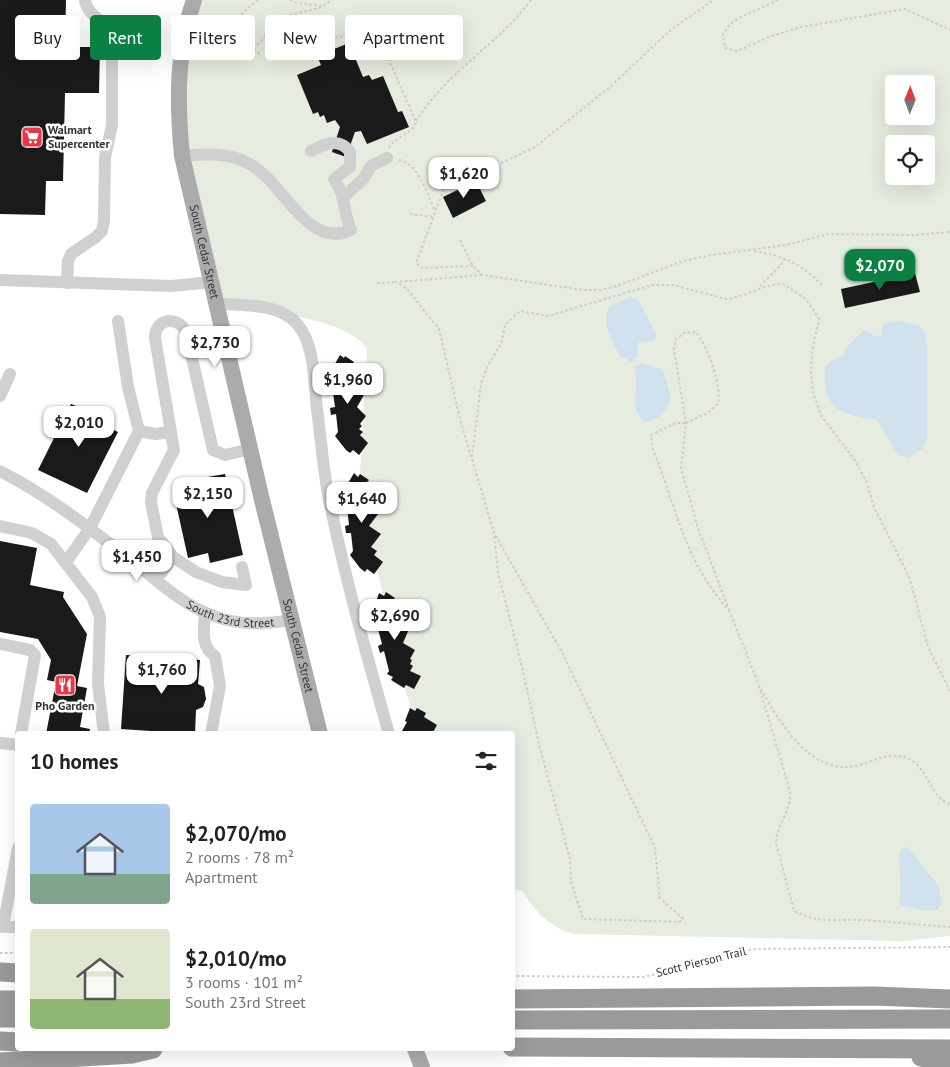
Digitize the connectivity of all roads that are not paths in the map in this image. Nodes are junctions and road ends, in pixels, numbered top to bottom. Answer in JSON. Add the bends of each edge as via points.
{"nodes":[{"id":1,"x":85,"y":0,"type":"edge"},
{"id":2,"x":194,"y":0,"type":"edge"},
{"id":3,"x":311,"y":151,"type":"dead end"},
{"id":4,"x":182,"y":156,"type":"junction"},
{"id":5,"x":390,"y":159,"type":"road end"},
{"id":6,"x":344,"y":197,"type":"junction"},
{"id":7,"x":0,"y":280,"type":"edge"},
{"id":8,"x":211,"y":282,"type":"junction"},
{"id":9,"x":67,"y":283,"type":"junction"},
{"id":10,"x":216,"y":304,"type":"junction"},
{"id":11,"x":118,"y":321,"type":"dead end"},
{"id":12,"x":10,"y":374,"type":"dead end"},
{"id":13,"x":0,"y":396,"type":"edge"},
{"id":14,"x":139,"y":431,"type":"junction"},
{"id":15,"x":171,"y":432,"type":"junction"},
{"id":16,"x":251,"y":449,"type":"junction"},
{"id":17,"x":0,"y":471,"type":"edge"},
{"id":18,"x":0,"y":526,"type":"edge"},
{"id":19,"x":90,"y":528,"type":"junction"},
{"id":20,"x":173,"y":557,"type":"junction"},
{"id":21,"x":66,"y":562,"type":"junction"},
{"id":22,"x":242,"y":567,"type":"dead end"},
{"id":23,"x":156,"y":580,"type":"junction"},
{"id":24,"x":205,"y":613,"type":"junction"},
{"id":25,"x":292,"y":620,"type":"junction"},
{"id":26,"x":0,"y":644,"type":"edge"},
{"id":27,"x":22,"y":731,"type":"edge"},
{"id":28,"x":104,"y":731,"type":"edge"},
{"id":29,"x":212,"y":731,"type":"edge"},
{"id":30,"x":319,"y":731,"type":"edge"},
{"id":31,"x":388,"y":731,"type":"edge"},
{"id":32,"x":0,"y":743,"type":"edge"},
{"id":33,"x":15,"y":745,"type":"edge"},
{"id":34,"x":15,"y":864,"type":"edge"},
{"id":35,"x":15,"y":927,"type":"edge"},
{"id":36,"x":0,"y":972,"type":"edge"},
{"id":37,"x":15,"y":973,"type":"edge"},
{"id":38,"x":950,"y":987,"type":"edge"},
{"id":39,"x":874,"y":996,"type":"junction"},
{"id":40,"x":515,"y":999,"type":"edge"},
{"id":41,"x":950,"y":999,"type":"edge"},
{"id":42,"x":0,"y":1000,"type":"edge"},
{"id":43,"x":15,"y":1000,"type":"edge"},
{"id":44,"x":0,"y":1018,"type":"edge"},
{"id":45,"x":15,"y":1018,"type":"edge"},
{"id":46,"x":950,"y":1019,"type":"edge"},
{"id":47,"x":515,"y":1020,"type":"edge"},
{"id":48,"x":0,"y":1042,"type":"edge"},
{"id":49,"x":15,"y":1042,"type":"edge"},
{"id":50,"x":515,"y":1047,"type":"edge"},
{"id":51,"x":888,"y":1049,"type":"junction"},
{"id":52,"x":950,"y":1049,"type":"edge"},
{"id":53,"x":145,"y":1051,"type":"edge"},
{"id":54,"x":416,"y":1051,"type":"edge"},
{"id":55,"x":0,"y":1062,"type":"edge"},
{"id":56,"x":950,"y":1063,"type":"edge"},
{"id":57,"x":422,"y":1067,"type":"edge"}],
"edges":[{"from":1,"to":9,"type":"street","via":[[90,12],[112,33],[112,125],[105,157],[102,231],[71,254]]},
{"from":2,"to":4,"type":"main road","name":"South Cedar Street","via":[[180,68],[178,105]]},
{"from":3,"to":6,"type":"street","via":[[330,143],[346,148],[351,157],[350,167],[334,179]]},
{"from":4,"to":6,"type":"street","via":[[221,154],[250,164],[266,175],[310,224],[326,234],[338,235],[351,230],[346,219]]},
{"from":4,"to":8,"type":"main road","name":"South Cedar Street"},
{"from":5,"to":6,"type":"street","via":[[371,166],[364,178]]},
{"from":7,"to":9,"type":"street"},
{"from":8,"to":9,"type":"street","via":[[171,286]]},
{"from":8,"to":10,"type":"main road","name":"South Cedar Street"},
{"from":10,"to":16,"type":"main road","name":"South Cedar Street"},
{"from":10,"to":31,"type":"street","via":[[252,305],[281,312],[293,318],[303,334],[314,384],[328,497]]},
{"from":11,"to":14,"type":"street","via":[[128,387]]},
{"from":12,"to":13,"type":"street"},
{"from":14,"to":15,"type":"street"},
{"from":14,"to":19,"type":"street"},
{"from":15,"to":16,"type":"street","via":[[155,335],[160,325],[170,321],[180,323],[186,332],[214,450],[225,455]]},
{"from":15,"to":20,"type":"street","via":[[174,450],[151,498],[158,537]]},
{"from":16,"to":25,"type":"main road","name":"South Cedar Street"},
{"from":17,"to":19,"type":"street","name":"South 23rd Street","via":[[48,498]]},
{"from":18,"to":21,"type":"street","via":[[46,540]]},
{"from":19,"to":21,"type":"street"},
{"from":19,"to":23,"type":"street","name":"South 23rd Street"},
{"from":20,"to":22,"type":"street","via":[[214,580],[246,585]]},
{"from":20,"to":23,"type":"street"},
{"from":21,"to":28,"type":"street","via":[[92,597],[100,617],[98,684]]},
{"from":23,"to":24,"type":"street","name":"South 23rd Street"},
{"from":24,"to":25,"type":"street","name":"South 23rd Street","via":[[254,624]]},
{"from":24,"to":29,"type":"street","via":[[205,647],[215,656],[220,686]]},
{"from":25,"to":30,"type":"main road","name":"South Cedar Street"},
{"from":26,"to":27,"type":"street","via":[[30,650],[35,655]]},
{"from":32,"to":33,"type":"street"},
{"from":34,"to":35,"type":"street","via":[[3,926]]},
{"from":36,"to":37,"type":"highway"},
{"from":38,"to":39,"type":"highway"},
{"from":39,"to":40,"type":"highway"},
{"from":39,"to":41,"type":"highway"},
{"from":42,"to":43,"type":"highway"},
{"from":44,"to":45,"type":"highway"},
{"from":46,"to":47,"type":"highway"},
{"from":48,"to":49,"type":"highway"},
{"from":50,"to":51,"type":"highway"},
{"from":51,"to":52,"type":"highway"},
{"from":51,"to":56,"type":"highway"},
{"from":53,"to":55,"type":"highway"},
{"from":54,"to":57,"type":"main road"}]}
